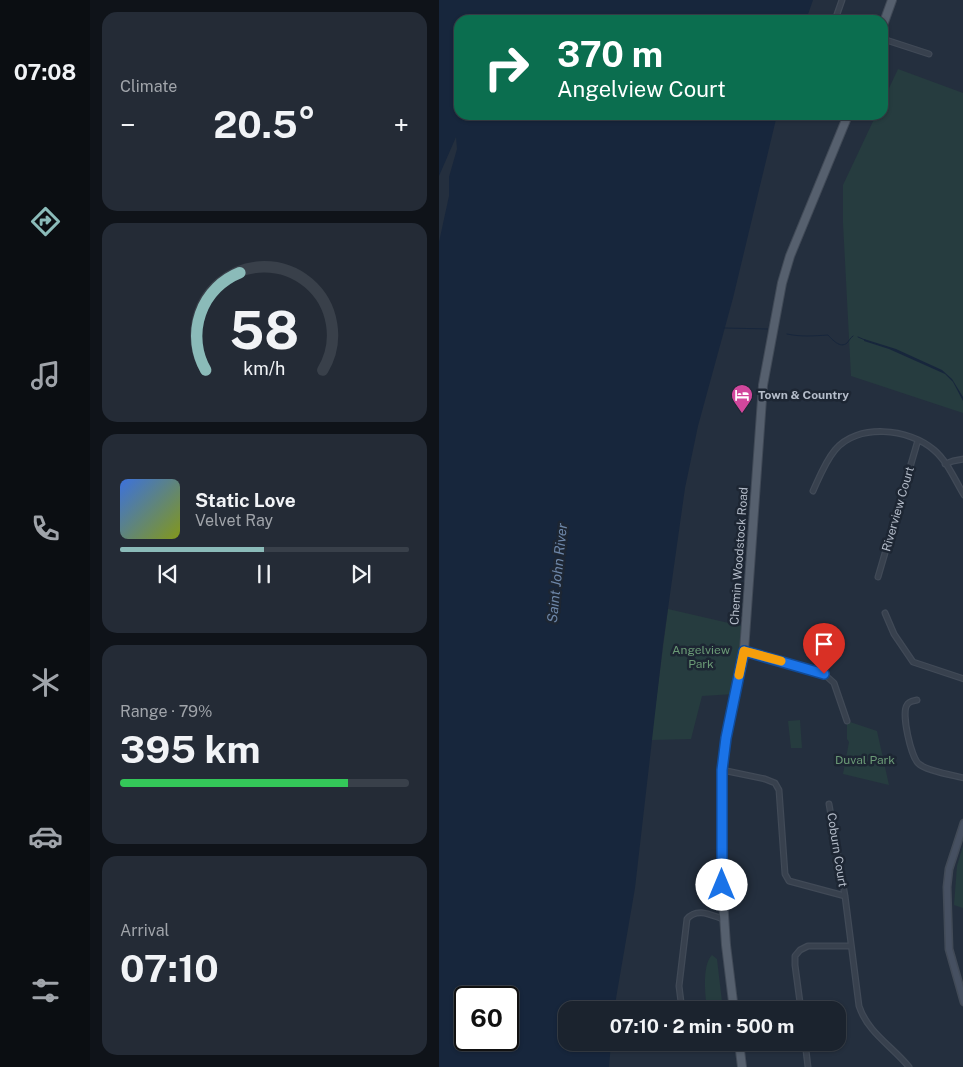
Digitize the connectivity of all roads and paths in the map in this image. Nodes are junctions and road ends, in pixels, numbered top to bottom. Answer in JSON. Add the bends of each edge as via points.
{"nodes":[{"id":1,"x":842,"y":0,"type":"edge"},
{"id":2,"x":892,"y":0,"type":"edge"},
{"id":3,"x":837,"y":15,"type":"edge"},
{"id":4,"x":887,"y":15,"type":"edge"},
{"id":5,"x":888,"y":41,"type":"edge"},
{"id":6,"x":929,"y":54,"type":"dead end"},
{"id":7,"x":846,"y":120,"type":"edge"},
{"id":8,"x":918,"y":440,"type":"junction"},
{"id":9,"x":963,"y":459,"type":"edge"},
{"id":10,"x":945,"y":464,"type":"junction"},
{"id":11,"x":813,"y":491,"type":"dead end"},
{"id":12,"x":963,"y":495,"type":"edge"},
{"id":13,"x":878,"y":577,"type":"dead end"},
{"id":14,"x":885,"y":613,"type":"dead end"},
{"id":15,"x":744,"y":651,"type":"junction"},
{"id":16,"x":963,"y":679,"type":"edge"},
{"id":17,"x":917,"y":700,"type":"dead end"},
{"id":18,"x":847,"y":721,"type":"dead end"},
{"id":19,"x":722,"y":770,"type":"junction"},
{"id":20,"x":963,"y":778,"type":"edge"},
{"id":21,"x":829,"y":804,"type":"dead end"},
{"id":22,"x":963,"y":824,"type":"edge"},
{"id":23,"x":845,"y":896,"type":"junction"},
{"id":24,"x":723,"y":919,"type":"junction"},
{"id":25,"x":851,"y":946,"type":"junction"},
{"id":26,"x":682,"y":1001,"type":"edge"},
{"id":27,"x":733,"y":1001,"type":"edge"},
{"id":28,"x":800,"y":1001,"type":"edge"},
{"id":29,"x":963,"y":1002,"type":"edge"},
{"id":30,"x":740,"y":1051,"type":"edge"},
{"id":31,"x":806,"y":1051,"type":"edge"},
{"id":32,"x":742,"y":1067,"type":"edge"},
{"id":33,"x":808,"y":1067,"type":"edge"},
{"id":34,"x":909,"y":1067,"type":"edge"}],
"edges":[{"from":1,"to":3,"type":"street"},
{"from":2,"to":4,"type":"main road"},
{"from":5,"to":6,"type":"street"},
{"from":7,"to":15,"type":"main road","name":"Chemin Woodstock Road","via":[[790,256],[778,300],[763,385]]},
{"from":8,"to":10,"type":"street","via":[[925,442]]},
{"from":8,"to":11,"type":"street","via":[[882,431],[865,432],[848,440],[827,462]]},
{"from":8,"to":13,"type":"street","name":"Riverview Court"},
{"from":9,"to":10,"type":"street"},
{"from":10,"to":12,"type":"street"},
{"from":14,"to":16,"type":"street","via":[[894,634],[913,662]]},
{"from":15,"to":18,"type":"street","via":[[824,674],[838,690]]},
{"from":15,"to":19,"type":"main road","name":"Chemin Woodstock Road"},
{"from":17,"to":20,"type":"street","via":[[907,704],[905,713],[915,760],[924,767]]},
{"from":19,"to":23,"type":"street","via":[[775,783],[779,790],[785,874],[789,881]]},
{"from":19,"to":24,"type":"main road","name":"Chemin Woodstock Road"},
{"from":21,"to":23,"type":"street","name":"Coburn Court"},
{"from":22,"to":29,"type":"street","via":[[947,887],[949,949]]},
{"from":23,"to":25,"type":"street","name":"Coburn Court"},
{"from":24,"to":26,"type":"street","via":[[699,912],[687,919],[679,986]]},
{"from":24,"to":27,"type":"main road","name":"Chemin Woodstock Road"},
{"from":25,"to":28,"type":"street","via":[[808,946],[799,950],[795,965]]},
{"from":25,"to":34,"type":"street","name":"Coburn Court","via":[[863,1018]]},
{"from":30,"to":32,"type":"main road"},
{"from":31,"to":33,"type":"street"}]}
